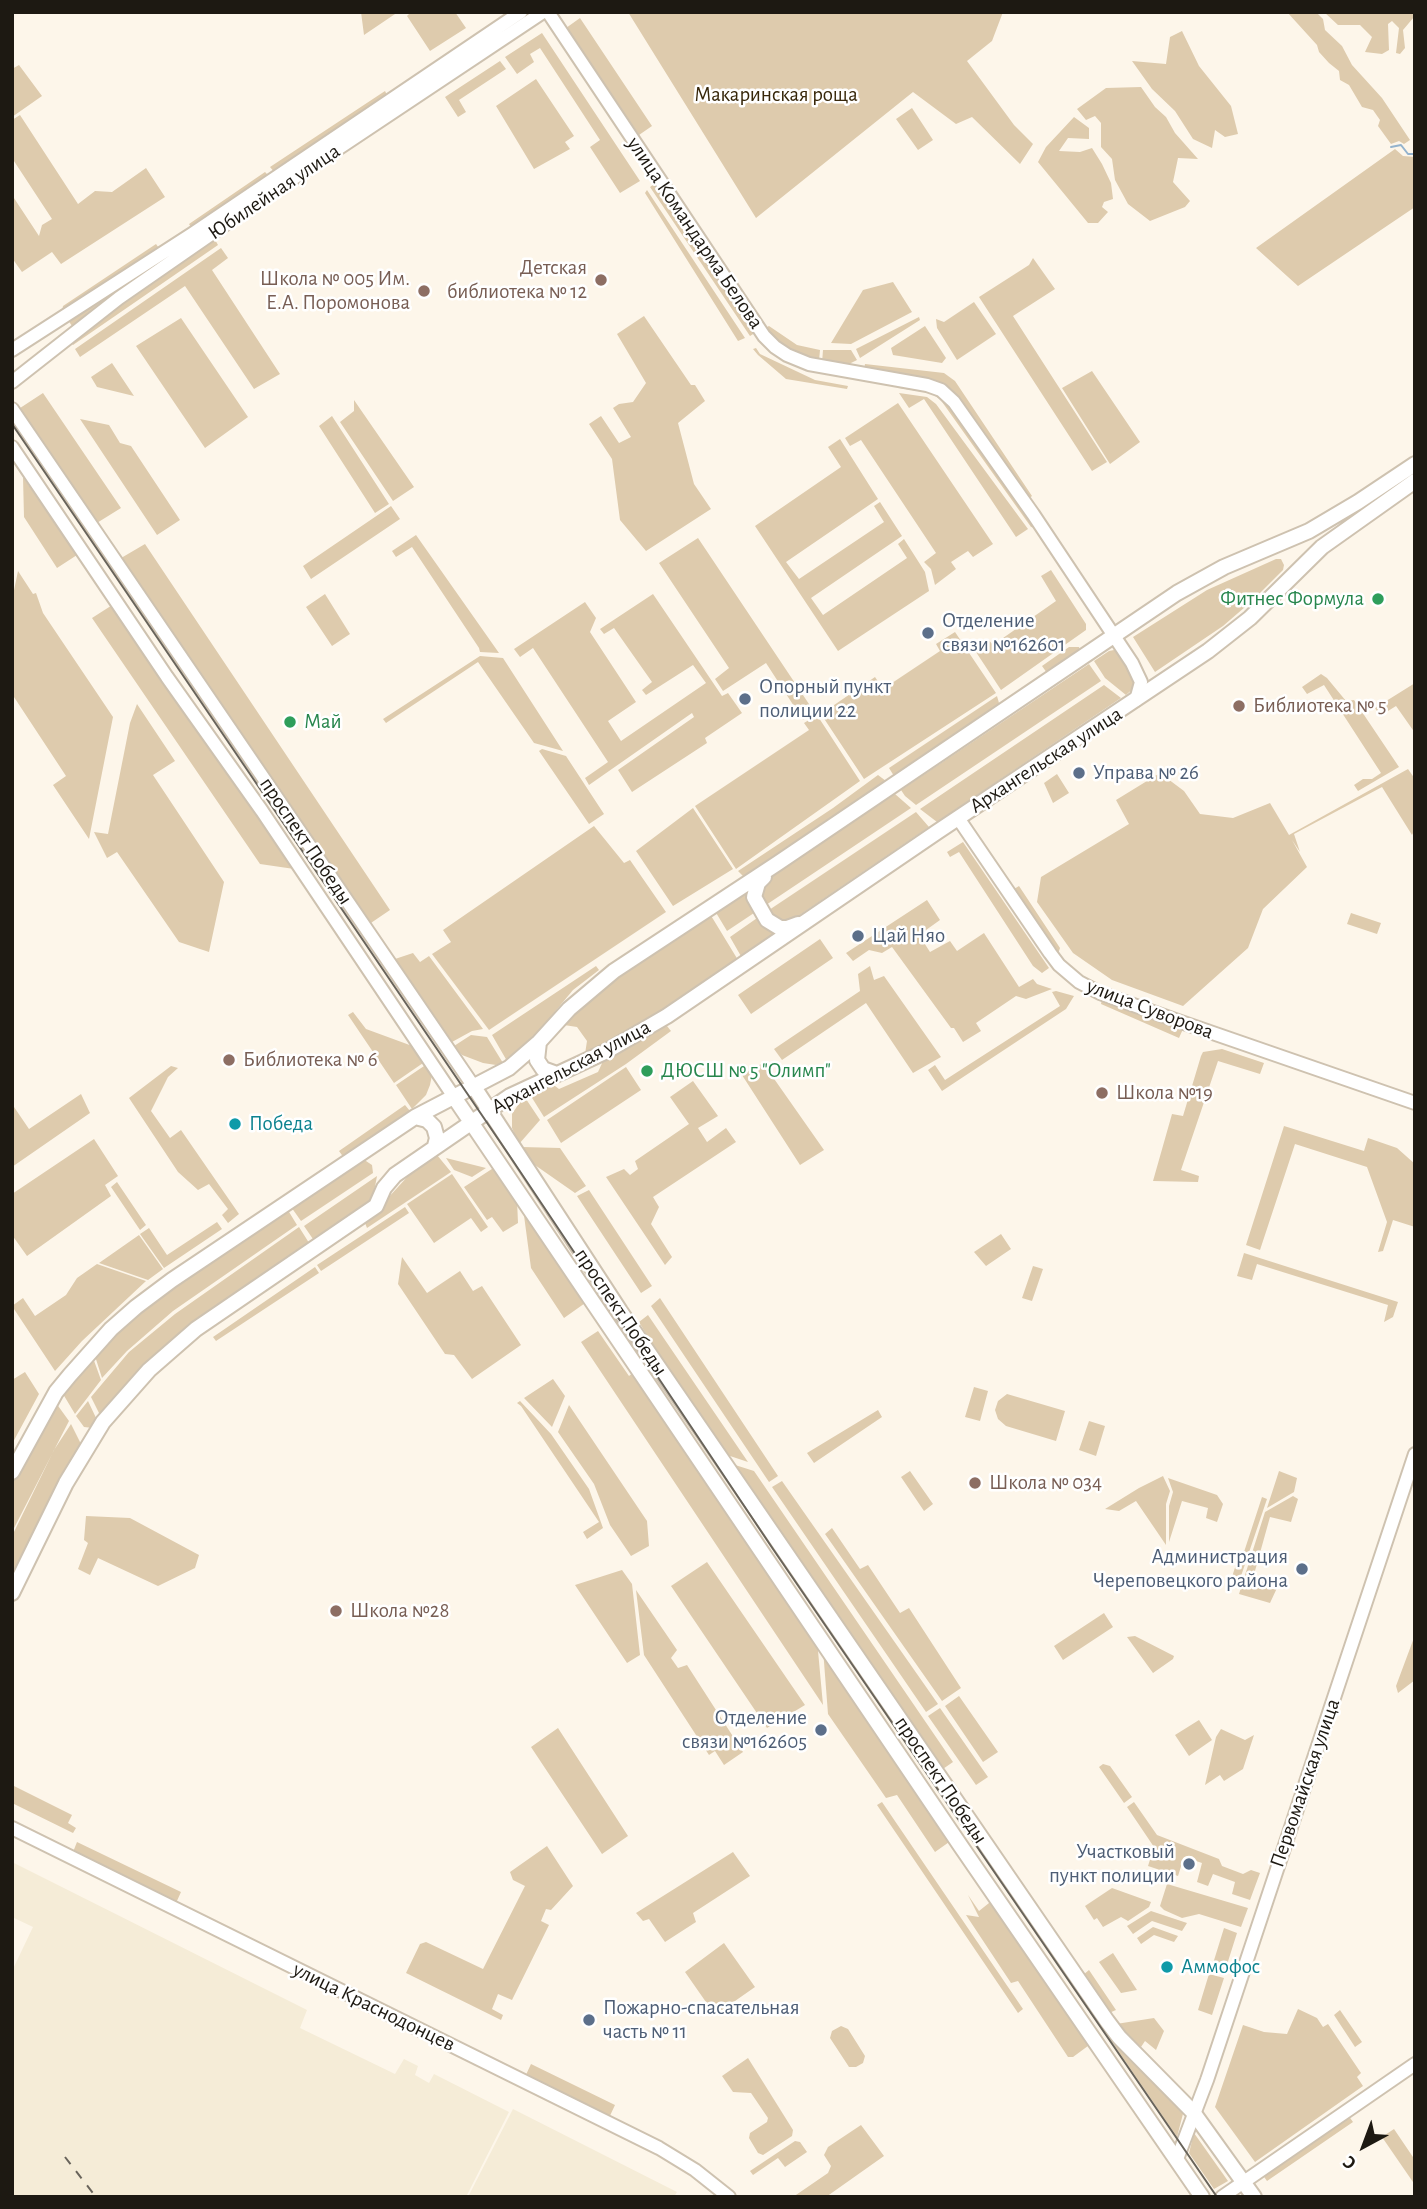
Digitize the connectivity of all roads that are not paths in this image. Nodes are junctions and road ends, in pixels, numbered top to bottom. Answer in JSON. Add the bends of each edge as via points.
{"nodes":[{"id":1,"x":522,"y":12,"type":"edge"},
{"id":2,"x":545,"y":12,"type":"edge"},
{"id":3,"x":396,"y":103,"type":"junction"},
{"id":4,"x":62,"y":319,"type":"junction"},
{"id":5,"x":73,"y":334,"type":"junction"},
{"id":6,"x":12,"y":350,"type":"edge"},
{"id":7,"x":12,"y":382,"type":"edge"},
{"id":8,"x":12,"y":409,"type":"edge"},
{"id":9,"x":12,"y":447,"type":"edge"},
{"id":10,"x":1415,"y":464,"type":"edge"},
{"id":11,"x":1406,"y":481,"type":"edge"},
{"id":12,"x":1114,"y":635,"type":"junction"},
{"id":13,"x":1136,"y":700,"type":"junction"},
{"id":14,"x":958,"y":818,"type":"junction"},
{"id":15,"x":778,"y":863,"type":"junction"},
{"id":16,"x":810,"y":919,"type":"junction"},
{"id":17,"x":539,"y":1042,"type":"junction"},
{"id":18,"x":554,"y":1073,"type":"junction"},
{"id":19,"x":474,"y":1087,"type":"junction"},
{"id":20,"x":454,"y":1097,"type":"junction"},
{"id":21,"x":1415,"y":1102,"type":"edge"},
{"id":22,"x":489,"y":1110,"type":"junction"},
{"id":23,"x":415,"y":1117,"type":"junction"},
{"id":24,"x":471,"y":1122,"type":"junction"},
{"id":25,"x":435,"y":1146,"type":"junction"},
{"id":26,"x":1415,"y":1454,"type":"edge"},
{"id":27,"x":12,"y":1472,"type":"edge"},
{"id":28,"x":12,"y":1592,"type":"edge"},
{"id":29,"x":12,"y":1828,"type":"edge"},
{"id":30,"x":1415,"y":2064,"type":"edge"},
{"id":31,"x":1194,"y":2112,"type":"junction"},
{"id":32,"x":1177,"y":2159,"type":"junction"},
{"id":33,"x":1244,"y":2183,"type":"junction"},
{"id":34,"x":729,"y":2197,"type":"edge"},
{"id":35,"x":1202,"y":2197,"type":"edge"},
{"id":36,"x":1222,"y":2197,"type":"edge"},
{"id":37,"x":1233,"y":2197,"type":"edge"},
{"id":38,"x":1254,"y":2197,"type":"edge"}],
"edges":[{"from":1,"to":3,"type":"main road","name":"Юбилейная улица"},
{"from":2,"to":3,"type":"main road","name":"Юбилейная улица"},
{"from":2,"to":12,"type":"main road","name":"улица Командарма Белова","via":[[764,336],[787,355],[809,364],[941,390],[954,402]]},
{"from":3,"to":4,"type":"main road","name":"Юбилейная улица"},
{"from":3,"to":5,"type":"main road","name":"Юбилейная улица"},
{"from":4,"to":5,"type":"main road"},
{"from":4,"to":6,"type":"main road","name":"Юбилейная улица"},
{"from":5,"to":7,"type":"main road","name":"Юбилейная улица"},
{"from":8,"to":19,"type":"main road","name":"проспект Победы"},
{"from":9,"to":20,"type":"main road","name":"проспект Победы"},
{"from":10,"to":11,"type":"main road"},
{"from":11,"to":12,"type":"main road","name":"Архангельская улица","via":[[1200,579]]},
{"from":11,"to":13,"type":"main road","name":"Архангельская улица","via":[[1322,547],[1228,637]]},
{"from":12,"to":13,"type":"main road","name":"улица Командарма Белова","via":[[1139,675]]},
{"from":12,"to":15,"type":"main road","name":"Архангельская улица"},
{"from":13,"to":14,"type":"main road","name":"Архангельская улица"},
{"from":14,"to":16,"type":"main road","name":"Архангельская улица"},
{"from":14,"to":21,"type":"main road","name":"улица Суворова","via":[[1050,953],[1079,982]]},
{"from":15,"to":16,"type":"main road","via":[[758,883],[756,902],[767,920],[780,928]]},
{"from":15,"to":17,"type":"main road","name":"Архангельская улица","via":[[614,971]]},
{"from":16,"to":18,"type":"main road","name":"Архангельская улица","via":[[645,1030]]},
{"from":17,"to":18,"type":"main road","via":[[537,1060],[543,1069]]},
{"from":17,"to":19,"type":"main road","name":"Архангельская улица","via":[[509,1068]]},
{"from":18,"to":22,"type":"main road","name":"Архангельская улица"},
{"from":19,"to":20,"type":"main road","name":"Архангельская улица"},
{"from":19,"to":22,"type":"main road","name":"проспект Победы"},
{"from":20,"to":23,"type":"main road","name":"Архангельская улица"},
{"from":20,"to":24,"type":"main road","name":"проспект Победы"},
{"from":22,"to":24,"type":"main road","name":"Архангельская улица"},
{"from":22,"to":31,"type":"main road","name":"проспект Победы","via":[[614,1302],[1099,2009],[1119,2037]]},
{"from":23,"to":25,"type":"main road","via":[[434,1127]]},
{"from":23,"to":27,"type":"main road","name":"Архангельская улица","via":[[136,1307],[111,1329],[56,1392]]},
{"from":24,"to":25,"type":"main road","name":"Архангельская улица"},
{"from":24,"to":32,"type":"main road","name":"проспект Победы"},
{"from":25,"to":28,"type":"main road","name":"Архангельская улица","via":[[395,1175],[376,1206],[196,1329],[149,1370],[90,1443]]},
{"from":26,"to":31,"type":"main road","name":"Первомайская улица"},
{"from":29,"to":34,"type":"main road","name":"улица Краснодонцев","via":[[659,2148]]},
{"from":30,"to":33,"type":"main road"},
{"from":31,"to":32,"type":"main road","name":"Первомайская улица"},
{"from":31,"to":33,"type":"main road","name":"проспект Победы"},
{"from":32,"to":35,"type":"main road","name":"проспект Победы"},
{"from":33,"to":36,"type":"main road"},
{"from":33,"to":37,"type":"main road"},
{"from":33,"to":38,"type":"main road","name":"проспект Победы"}]}
